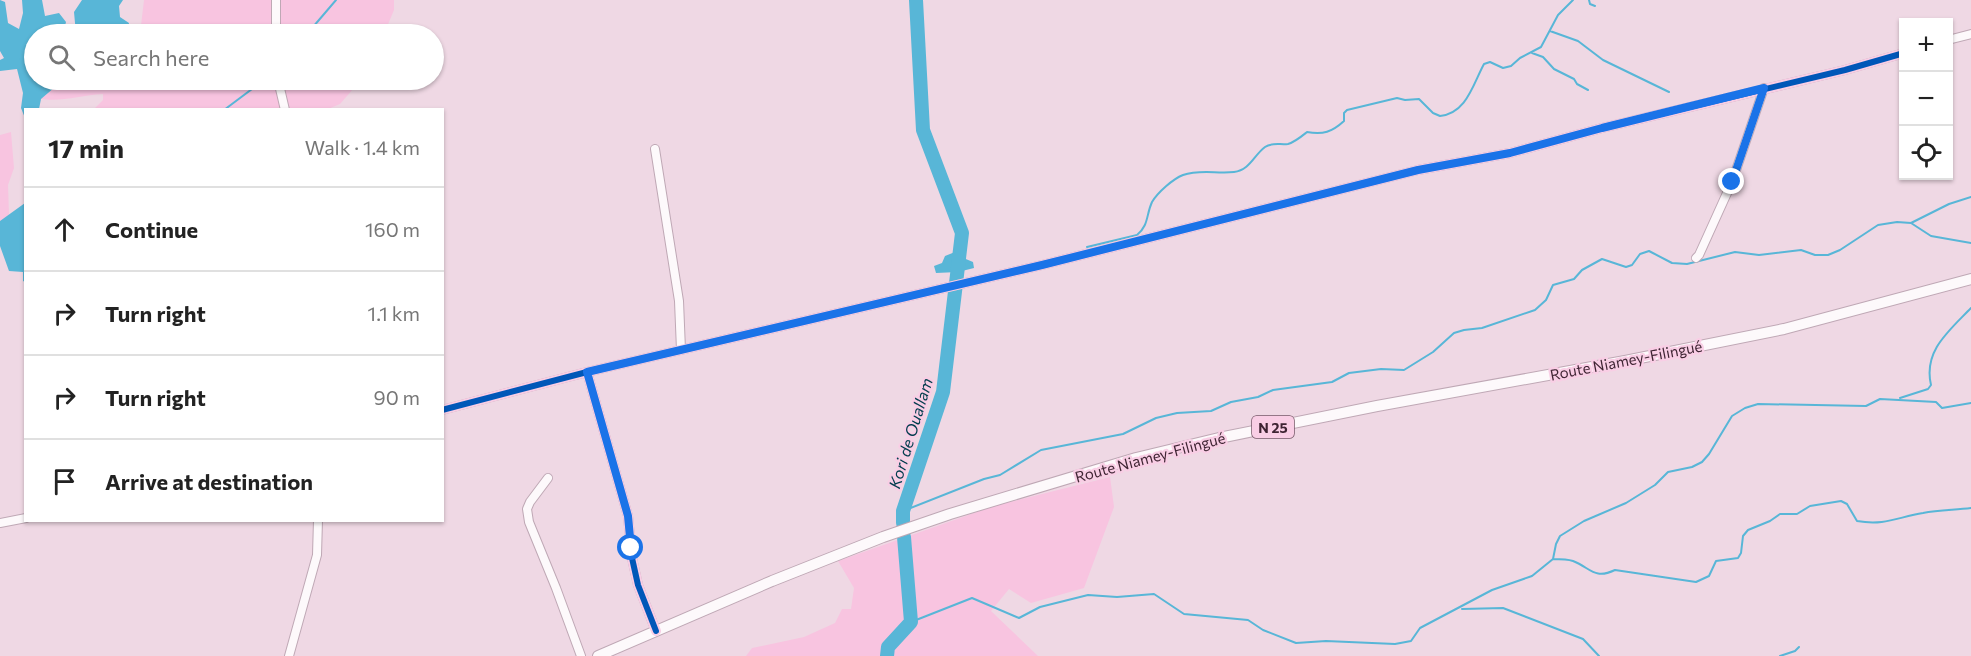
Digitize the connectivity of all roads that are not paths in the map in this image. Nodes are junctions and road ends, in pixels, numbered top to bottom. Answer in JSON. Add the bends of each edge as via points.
{"nodes":[{"id":1,"x":276,"y":0,"type":"edge"},
{"id":2,"x":276,"y":24,"type":"edge"},
{"id":3,"x":1971,"y":34,"type":"edge"},
{"id":4,"x":1953,"y":39,"type":"edge"},
{"id":5,"x":1899,"y":54,"type":"edge"},
{"id":6,"x":1764,"y":88,"type":"junction"},
{"id":7,"x":280,"y":90,"type":"edge"},
{"id":8,"x":285,"y":108,"type":"edge"},
{"id":9,"x":655,"y":149,"type":"dead end"},
{"id":10,"x":1696,"y":258,"type":"dead end"},
{"id":11,"x":1971,"y":279,"type":"edge"},
{"id":12,"x":681,"y":350,"type":"junction"},
{"id":13,"x":587,"y":372,"type":"junction"},
{"id":14,"x":444,"y":409,"type":"edge"},
{"id":15,"x":548,"y":478,"type":"dead end"},
{"id":16,"x":24,"y":518,"type":"edge"},
{"id":17,"x":318,"y":522,"type":"edge"},
{"id":18,"x":0,"y":523,"type":"edge"},
{"id":19,"x":656,"y":631,"type":"junction"},
{"id":20,"x":289,"y":656,"type":"edge"},
{"id":21,"x":581,"y":656,"type":"edge"},
{"id":22,"x":598,"y":656,"type":"edge"}],
"edges":[{"from":1,"to":2,"type":"street"},
{"from":3,"to":4,"type":"street"},
{"from":5,"to":6,"type":"street"},
{"from":6,"to":10,"type":"street","via":[[1732,182]]},
{"from":6,"to":12,"type":"street","via":[[1510,153],[1418,170],[1042,265]]},
{"from":7,"to":8,"type":"street"},
{"from":9,"to":12,"type":"street","via":[[678,301]]},
{"from":11,"to":19,"type":"main road","name":"Route Niamey-Filingué","number":"N 25","via":[[1784,329],[1366,408],[1136,458],[894,533]]},
{"from":12,"to":13,"type":"street"},
{"from":13,"to":14,"type":"street"},
{"from":13,"to":19,"type":"street","via":[[628,516],[638,585]]},
{"from":15,"to":21,"type":"street","via":[[527,508],[529,522]]},
{"from":16,"to":18,"type":"street"},
{"from":17,"to":20,"type":"street","via":[[317,555]]},
{"from":19,"to":22,"type":"main road","name":"Route Niamey-Filingué","number":"N 25"}]}
